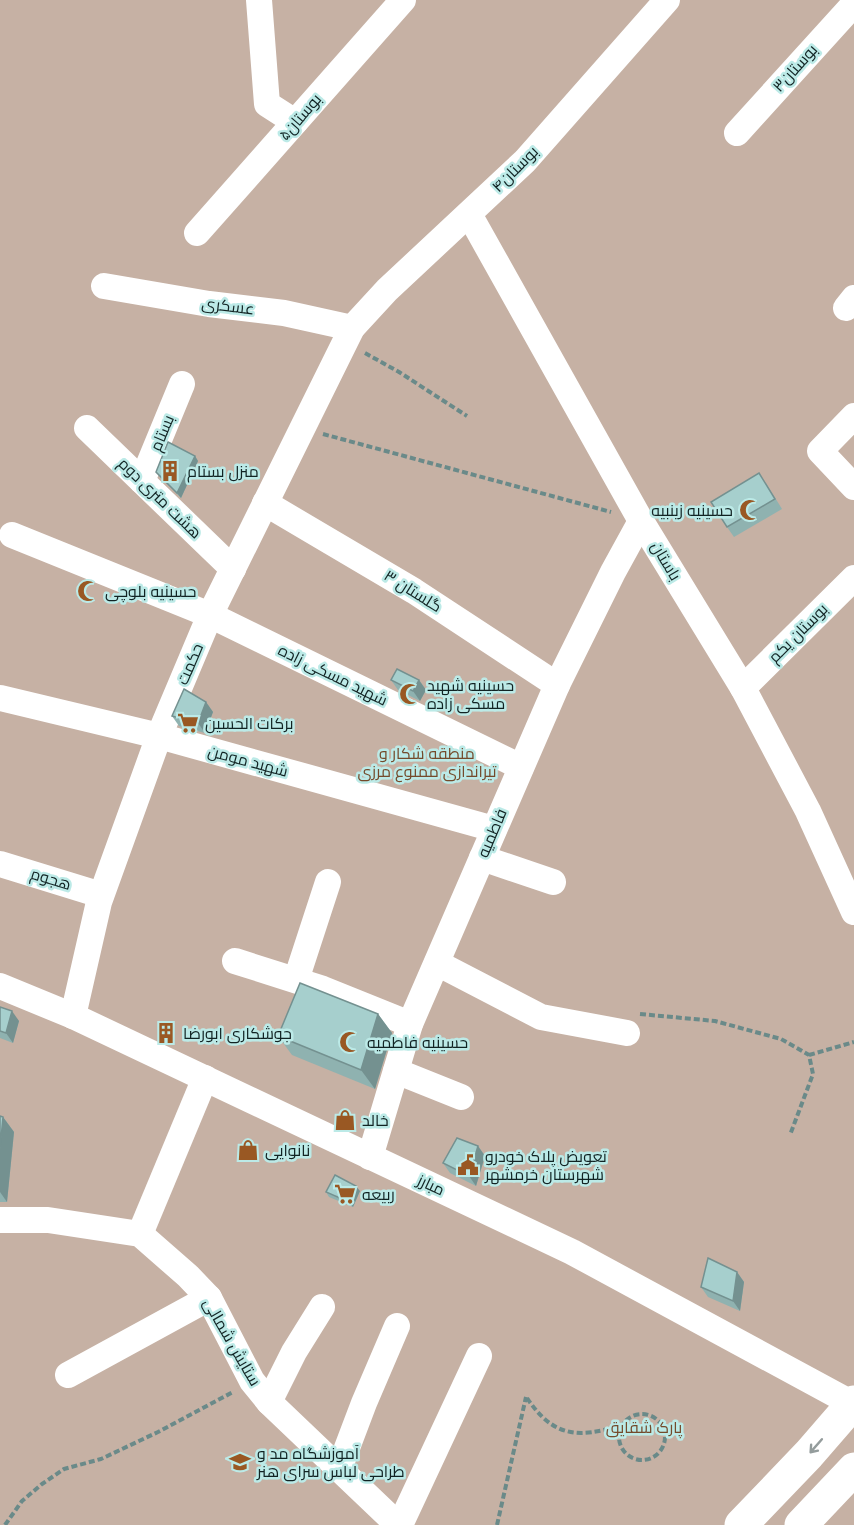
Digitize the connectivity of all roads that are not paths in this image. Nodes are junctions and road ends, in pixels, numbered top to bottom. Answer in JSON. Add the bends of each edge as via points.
{"nodes":[{"id":1,"x":259,"y":0,"type":"edge"},
{"id":2,"x":403,"y":0,"type":"edge"},
{"id":3,"x":667,"y":0,"type":"edge"},
{"id":4,"x":854,"y":3,"type":"edge"},
{"id":5,"x":295,"y":122,"type":"junction"},
{"id":6,"x":737,"y":133,"type":"dead end"},
{"id":7,"x":469,"y":214,"type":"junction"},
{"id":8,"x":197,"y":233,"type":"dead end"},
{"id":9,"x":104,"y":286,"type":"dead end"},
{"id":10,"x":349,"y":335,"type":"junction"},
{"id":11,"x":182,"y":384,"type":"dead end"},
{"id":12,"x":854,"y":417,"type":"edge"},
{"id":13,"x":87,"y":428,"type":"dead end"},
{"id":14,"x":142,"y":481,"type":"junction"},
{"id":15,"x":854,"y":487,"type":"edge"},
{"id":16,"x":265,"y":503,"type":"junction"},
{"id":17,"x":641,"y":521,"type":"junction"},
{"id":18,"x":12,"y":535,"type":"dead end"},
{"id":19,"x":233,"y":568,"type":"junction"},
{"id":20,"x":854,"y":578,"type":"edge"},
{"id":21,"x":210,"y":615,"type":"junction"},
{"id":22,"x":557,"y":685,"type":"junction"},
{"id":23,"x":743,"y":688,"type":"junction"},
{"id":24,"x":0,"y":698,"type":"edge"},
{"id":25,"x":159,"y":736,"type":"junction"},
{"id":26,"x":521,"y":767,"type":"junction"},
{"id":27,"x":494,"y":829,"type":"junction"},
{"id":28,"x":482,"y":858,"type":"junction"},
{"id":29,"x":0,"y":864,"type":"edge"},
{"id":30,"x":328,"y":882,"type":"dead end"},
{"id":31,"x":553,"y":882,"type":"dead end"},
{"id":32,"x":101,"y":895,"type":"junction"},
{"id":33,"x":854,"y":912,"type":"edge"},
{"id":34,"x":235,"y":961,"type":"dead end"},
{"id":35,"x":437,"y":963,"type":"junction"},
{"id":36,"x":296,"y":980,"type":"junction"},
{"id":37,"x":0,"y":986,"type":"edge"},
{"id":38,"x":74,"y":1016,"type":"junction"},
{"id":39,"x":634,"y":1023,"type":"road end"},
{"id":40,"x":410,"y":1024,"type":"junction"},
{"id":41,"x":396,"y":1071,"type":"junction"},
{"id":42,"x":205,"y":1078,"type":"junction"},
{"id":43,"x":461,"y":1096,"type":"dead end"},
{"id":44,"x":370,"y":1157,"type":"junction"},
{"id":45,"x":0,"y":1220,"type":"edge"},
{"id":46,"x":140,"y":1234,"type":"junction"},
{"id":47,"x":209,"y":1298,"type":"junction"},
{"id":48,"x":322,"y":1307,"type":"dead end"},
{"id":49,"x":397,"y":1326,"type":"dead end"},
{"id":50,"x":479,"y":1356,"type":"dead end"},
{"id":51,"x":68,"y":1375,"type":"dead end"},
{"id":52,"x":269,"y":1402,"type":"junction"},
{"id":53,"x":853,"y":1403,"type":"edge"},
{"id":54,"x":339,"y":1469,"type":"junction"},
{"id":55,"x":850,"y":1479,"type":"edge"},
{"id":56,"x":399,"y":1525,"type":"edge"},
{"id":57,"x":741,"y":1525,"type":"edge"},
{"id":58,"x":801,"y":1525,"type":"edge"}],
"edges":[{"from":1,"to":5,"type":"street","via":[[267,104]]},
{"from":2,"to":5,"type":"street","name":"بوستان۵"},
{"from":3,"to":7,"type":"street","name":"بوستان۴","via":[[525,161]]},
{"from":4,"to":6,"type":"street","name":"بوستان۳"},
{"from":5,"to":8,"type":"street","name":"بوستان۵"},
{"from":7,"to":10,"type":"street","name":"بوستان۴","via":[[387,290]]},
{"from":7,"to":17,"type":"street","name":"باستان"},
{"from":9,"to":10,"type":"street","name":"عسکری","via":[[284,313]]},
{"from":10,"to":16,"type":"street","name":"حکمت"},
{"from":11,"to":14,"type":"street","name":"بستام"},
{"from":12,"to":15,"type":"street","via":[[820,451]]},
{"from":13,"to":14,"type":"street","name":"هشت متری دوم"},
{"from":14,"to":19,"type":"street","name":"هشت متری دوم"},
{"from":16,"to":19,"type":"street","name":"حکمت"},
{"from":16,"to":22,"type":"street","name":"گلستان ۳","via":[[414,591]]},
{"from":17,"to":22,"type":"street","name":"فاطمیه"},
{"from":17,"to":23,"type":"street","name":"باستان"},
{"from":18,"to":21,"type":"street","name":"شهید مسکی زاده"},
{"from":19,"to":21,"type":"street","name":"حکمت"},
{"from":20,"to":23,"type":"street","name":"بوستان یکم"},
{"from":21,"to":25,"type":"street","name":"حکمت"},
{"from":21,"to":26,"type":"street","name":"شهید مسکی زاده"},
{"from":22,"to":26,"type":"street","name":"فاطمیه"},
{"from":23,"to":33,"type":"street","name":"باستان","via":[[808,811]]},
{"from":24,"to":25,"type":"street","name":"شهید مومن"},
{"from":25,"to":27,"type":"street","name":"شهید مومن"},
{"from":25,"to":32,"type":"street","name":"حکمت"},
{"from":26,"to":27,"type":"street","name":"فاطمیه"},
{"from":27,"to":28,"type":"street","name":"فاطمیه"},
{"from":28,"to":31,"type":"street"},
{"from":28,"to":35,"type":"street","name":"فاطمیه"},
{"from":29,"to":32,"type":"street","name":"هجوم"},
{"from":30,"to":36,"type":"street"},
{"from":32,"to":38,"type":"street","name":"حکمت"},
{"from":34,"to":36,"type":"street"},
{"from":35,"to":39,"type":"street","via":[[541,1017]]},
{"from":35,"to":40,"type":"street","name":"فاطمیه"},
{"from":36,"to":40,"type":"street"},
{"from":37,"to":38,"type":"street","name":"مبارز"},
{"from":38,"to":42,"type":"street","name":"مبارز"},
{"from":40,"to":41,"type":"street","name":"فاطمیه"},
{"from":41,"to":43,"type":"street"},
{"from":41,"to":44,"type":"street","name":"فاطمیه"},
{"from":42,"to":44,"type":"street","name":"مبارز"},
{"from":42,"to":46,"type":"street"},
{"from":44,"to":53,"type":"street","name":"مبارز","via":[[572,1252]]},
{"from":45,"to":46,"type":"street","via":[[48,1220]]},
{"from":46,"to":47,"type":"street","name":"ستایش شمالی"},
{"from":47,"to":51,"type":"street"},
{"from":47,"to":52,"type":"street","name":"ستایش شمالی","via":[[252,1381]]},
{"from":48,"to":52,"type":"street"},
{"from":49,"to":54,"type":"street"},
{"from":50,"to":56,"type":"street"},
{"from":52,"to":54,"type":"street","name":"ستایش شمالی"},
{"from":53,"to":57,"type":"main road","one_way":true},
{"from":54,"to":56,"type":"street","name":"ستایش شمالی"},
{"from":55,"to":58,"type":"main road"}]}
